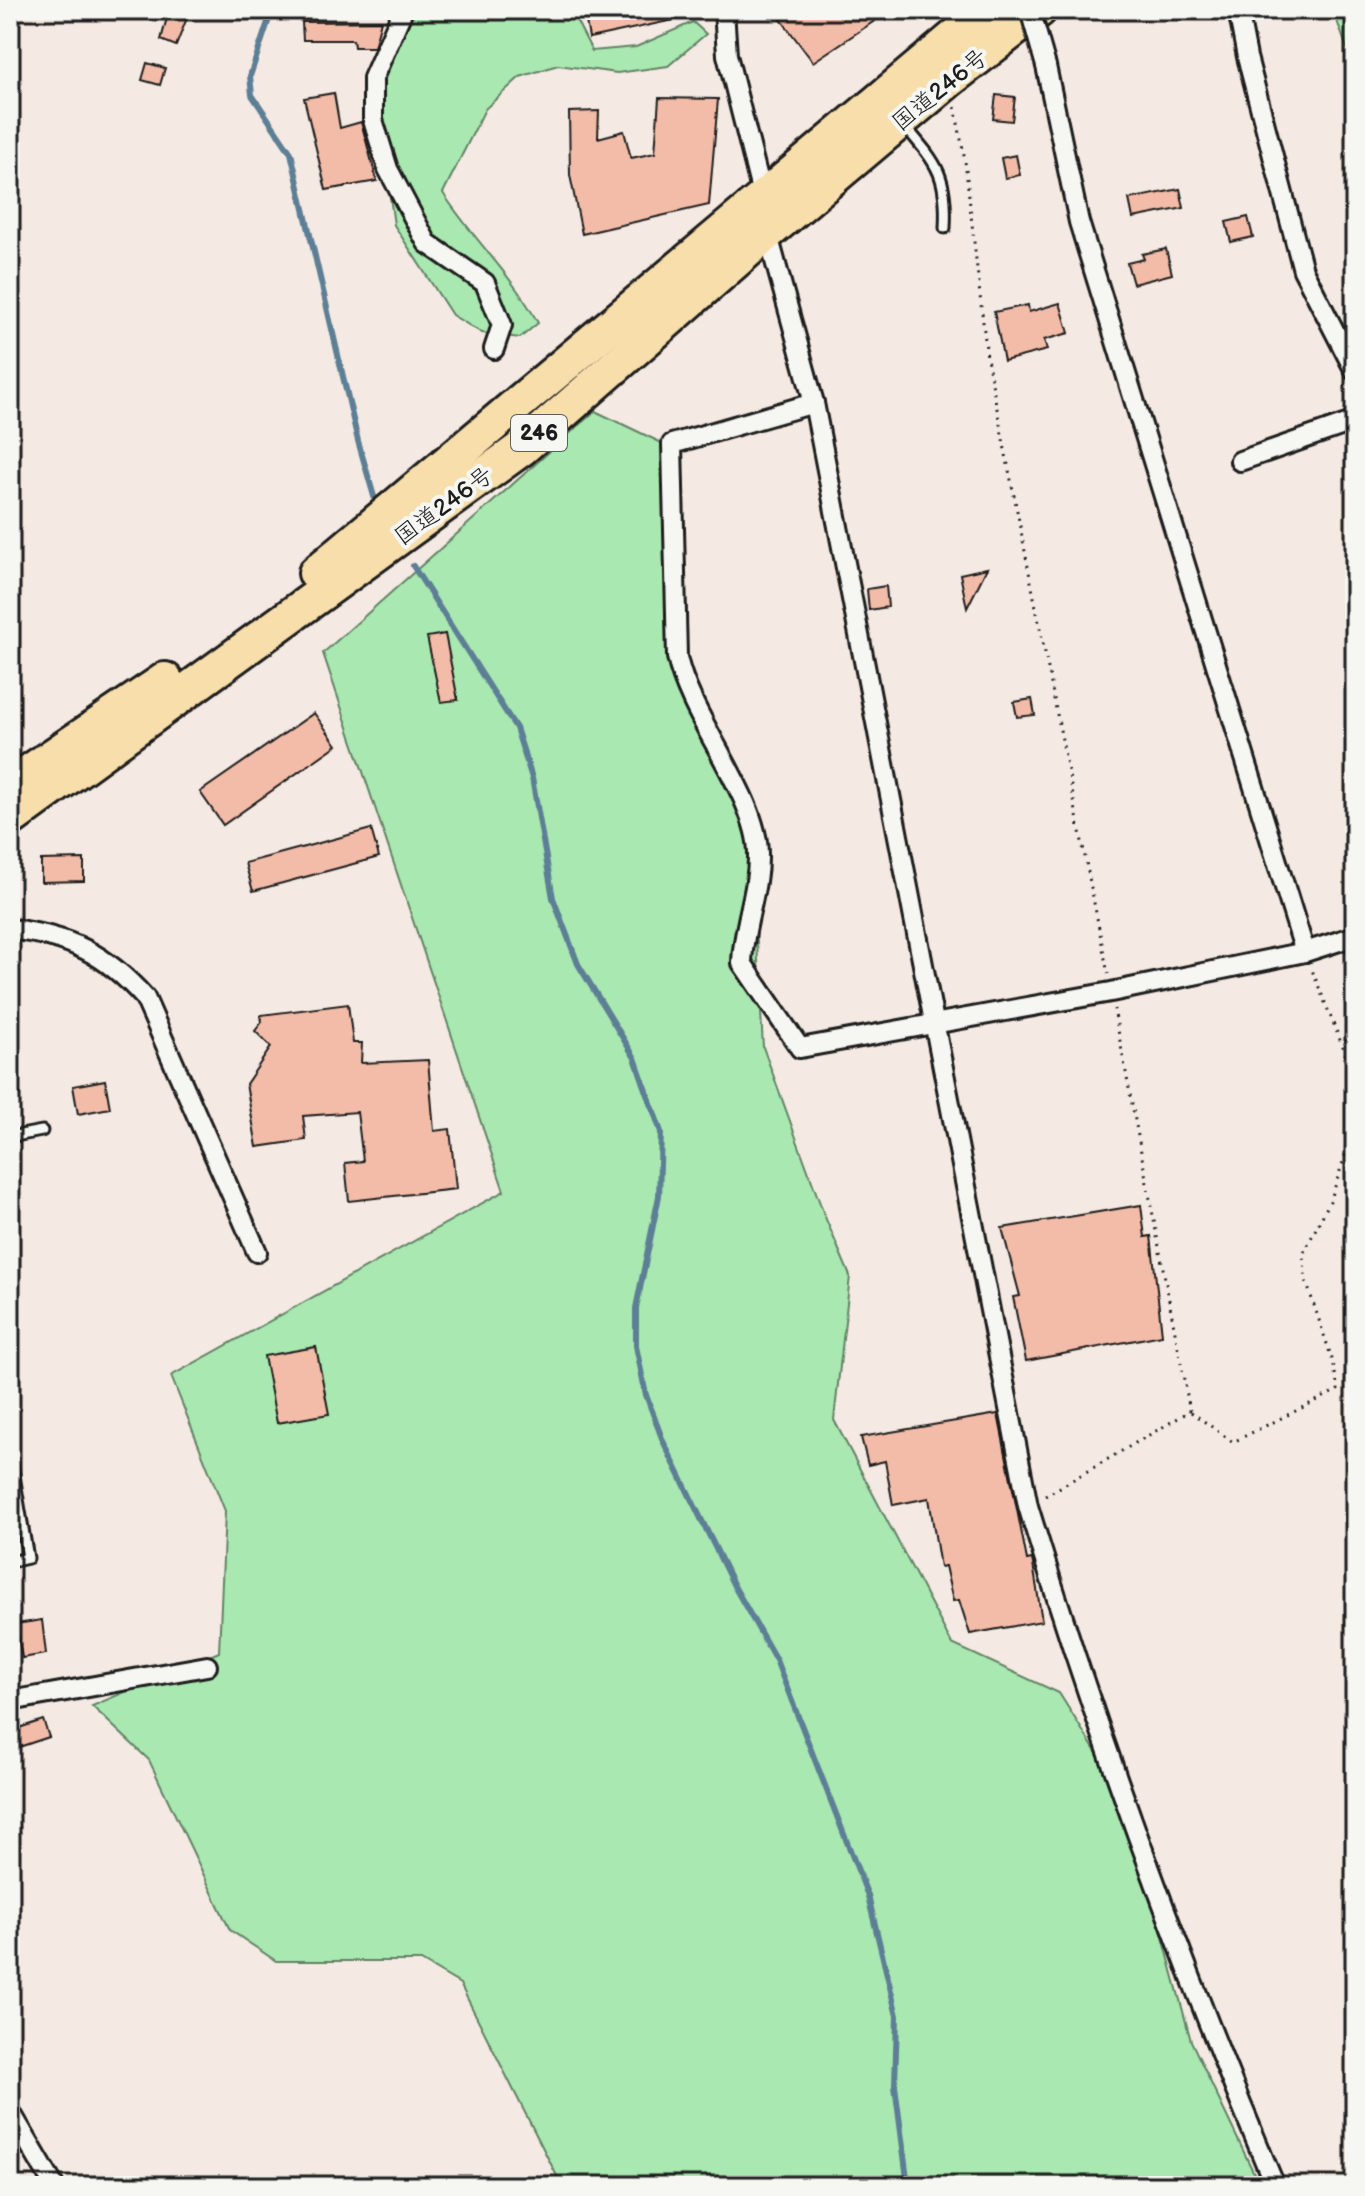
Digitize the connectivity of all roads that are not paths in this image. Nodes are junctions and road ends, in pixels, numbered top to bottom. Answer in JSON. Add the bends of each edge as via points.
{"nodes":[{"id":1,"x":403,"y":10,"type":"edge"},
{"id":2,"x":724,"y":10,"type":"edge"},
{"id":3,"x":987,"y":10,"type":"edge"},
{"id":4,"x":1030,"y":10,"type":"edge"},
{"id":5,"x":1039,"y":10,"type":"edge"},
{"id":6,"x":1238,"y":10,"type":"edge"},
{"id":7,"x":900,"y":121,"type":"junction"},
{"id":8,"x":764,"y":200,"type":"junction"},
{"id":9,"x":945,"y":228,"type":"dead end"},
{"id":10,"x":766,"y":234,"type":"junction"},
{"id":11,"x":494,"y":349,"type":"dead end"},
{"id":12,"x":1355,"y":371,"type":"edge"},
{"id":13,"x":814,"y":403,"type":"junction"},
{"id":14,"x":1355,"y":421,"type":"edge"},
{"id":15,"x":1240,"y":461,"type":"dead end"},
{"id":16,"x":10,"y":785,"type":"edge"},
{"id":17,"x":10,"y":819,"type":"edge"},
{"id":18,"x":10,"y":929,"type":"edge"},
{"id":19,"x":1355,"y":936,"type":"edge"},
{"id":20,"x":1305,"y":952,"type":"junction"},
{"id":21,"x":938,"y":1026,"type":"junction"},
{"id":22,"x":42,"y":1131,"type":"dead end"},
{"id":23,"x":10,"y":1137,"type":"edge"},
{"id":24,"x":257,"y":1252,"type":"dead end"},
{"id":25,"x":10,"y":1452,"type":"edge"},
{"id":26,"x":10,"y":1562,"type":"edge"},
{"id":27,"x":207,"y":1666,"type":"dead end"},
{"id":28,"x":10,"y":1701,"type":"edge"},
{"id":29,"x":10,"y":2111,"type":"edge"},
{"id":30,"x":54,"y":2186,"type":"edge"},
{"id":31,"x":1275,"y":2186,"type":"edge"}],
"edges":[{"from":1,"to":11,"type":"street","via":[[373,78],[373,120],[388,169],[427,243],[485,283],[502,325]]},
{"from":2,"to":8,"type":"street","via":[[727,55]]},
{"from":3,"to":8,"type":"highway","name":"国道246号","number":"246"},
{"from":4,"to":20,"type":"street","bridge":true,"via":[[1079,222]]},
{"from":5,"to":7,"type":"highway","name":"国道246号","number":"246"},
{"from":6,"to":12,"type":"street","via":[[1303,270]]},
{"from":7,"to":9,"type":"lane","via":[[934,161],[947,194]]},
{"from":7,"to":10,"type":"highway","name":"国道246号","number":"246"},
{"from":8,"to":10,"type":"street"},
{"from":8,"to":16,"type":"highway","name":"国道246号","number":"246","via":[[324,566]]},
{"from":10,"to":13,"type":"street"},
{"from":10,"to":17,"type":"highway","name":"国道246号","number":"246","via":[[522,448]]},
{"from":13,"to":21,"type":"street"},
{"from":13,"to":21,"type":"street","via":[[672,444],[677,657],[682,682],[748,812],[758,853],[742,963],[800,1048]]},
{"from":14,"to":15,"type":"street"},
{"from":18,"to":24,"type":"street","via":[[64,939],[99,956],[145,998]]},
{"from":19,"to":20,"type":"street"},
{"from":20,"to":21,"type":"street"},
{"from":21,"to":31,"type":"street","via":[[1028,1506],[1076,1665],[1200,2008]]},
{"from":22,"to":23,"type":"lane"},
{"from":25,"to":26,"type":"lane","via":[[28,1558]]},
{"from":27,"to":28,"type":"street"},
{"from":29,"to":30,"type":"street"}]}
